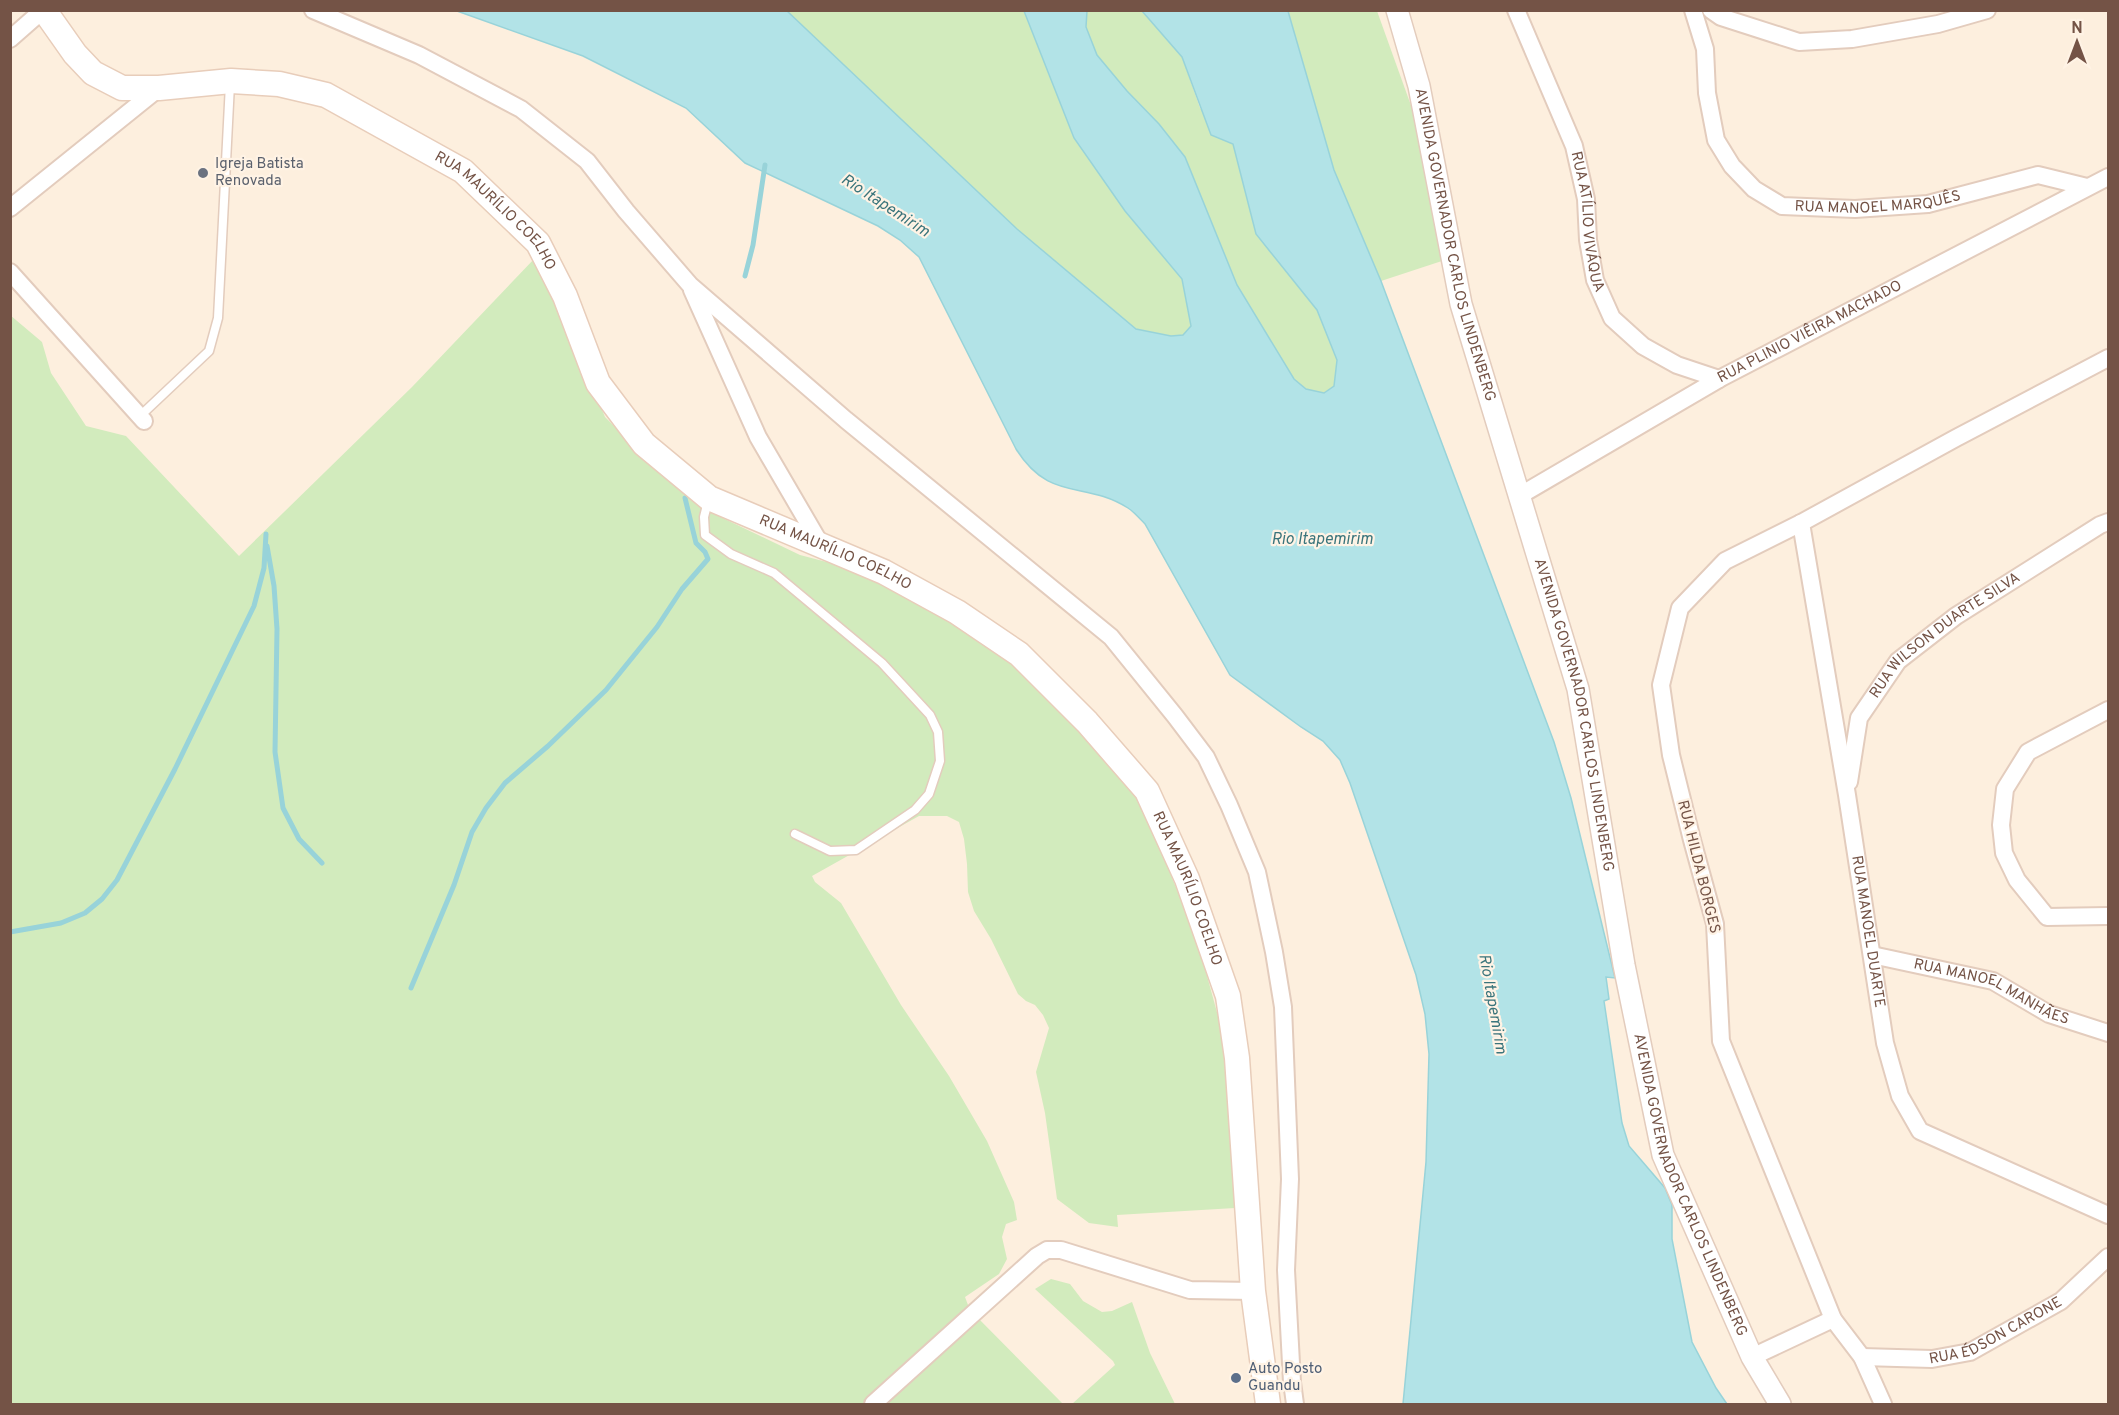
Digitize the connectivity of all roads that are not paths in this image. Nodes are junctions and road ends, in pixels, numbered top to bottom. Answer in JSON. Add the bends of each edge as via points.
{"nodes":[{"id":1,"x":44,"y":10,"type":"edge"},
{"id":2,"x":313,"y":10,"type":"edge"},
{"id":3,"x":1397,"y":10,"type":"edge"},
{"id":4,"x":1516,"y":10,"type":"edge"},
{"id":5,"x":1693,"y":10,"type":"edge"},
{"id":6,"x":1711,"y":10,"type":"edge"},
{"id":7,"x":1987,"y":10,"type":"edge"},
{"id":8,"x":10,"y":39,"type":"edge"},
{"id":9,"x":231,"y":81,"type":"junction"},
{"id":10,"x":159,"y":88,"type":"junction"},
{"id":11,"x":2109,"y":177,"type":"edge"},
{"id":12,"x":2087,"y":188,"type":"junction"},
{"id":13,"x":10,"y":207,"type":"edge"},
{"id":14,"x":10,"y":272,"type":"edge"},
{"id":15,"x":690,"y":285,"type":"junction"},
{"id":16,"x":2109,"y":358,"type":"edge"},
{"id":17,"x":1719,"y":379,"type":"junction"},
{"id":18,"x":142,"y":419,"type":"joint"},
{"id":19,"x":1518,"y":496,"type":"junction"},
{"id":20,"x":709,"y":498,"type":"junction"},
{"id":21,"x":2109,"y":522,"type":"edge"},
{"id":22,"x":1801,"y":523,"type":"junction"},
{"id":23,"x":821,"y":546,"type":"junction"},
{"id":24,"x":2107,"y":716,"type":"edge"},
{"id":25,"x":1847,"y":795,"type":"junction"},
{"id":26,"x":795,"y":834,"type":"dead end"},
{"id":27,"x":2109,"y":916,"type":"edge"},
{"id":28,"x":1872,"y":955,"type":"junction"},
{"id":29,"x":2109,"y":1033,"type":"edge"},
{"id":30,"x":2109,"y":1215,"type":"edge"},
{"id":31,"x":2109,"y":1257,"type":"edge"},
{"id":32,"x":1253,"y":1291,"type":"junction"},
{"id":33,"x":1833,"y":1319,"type":"junction"},
{"id":34,"x":1752,"y":1357,"type":"junction"},
{"id":35,"x":1862,"y":1357,"type":"junction"},
{"id":36,"x":873,"y":1404,"type":"edge"},
{"id":37,"x":1268,"y":1404,"type":"edge"},
{"id":38,"x":1295,"y":1404,"type":"edge"},
{"id":39,"x":1780,"y":1404,"type":"edge"},
{"id":40,"x":1883,"y":1404,"type":"edge"}],
"edges":[{"from":1,"to":8,"type":"street"},
{"from":1,"to":10,"type":"main road","name":"RUA MAURÍLIO COELHO","via":[[93,73],[123,88]]},
{"from":2,"to":15,"type":"street","via":[[419,55],[521,109],[587,161]]},
{"from":3,"to":19,"type":"street","name":"AVENIDA GOVERNADOR CARLOS LINDENBERG","via":[[1419,86],[1461,304]]},
{"from":4,"to":17,"type":"street","name":"RUA ATÍLIO VIVÁQUA","via":[[1574,146],[1587,199],[1588,240],[1595,280],[1612,318],[1643,346],[1677,365]]},
{"from":5,"to":12,"type":"street","name":"RUA MANOEL MARQUÊS","via":[[1705,49],[1707,93],[1716,140],[1732,166],[1754,189],[1782,206],[1855,209],[1928,204],[2038,175]]},
{"from":6,"to":7,"type":"street","via":[[1721,17],[1799,42],[1852,39],[1938,24]]},
{"from":9,"to":10,"type":"main road","name":"RUA MAURÍLIO COELHO"},
{"from":9,"to":18,"type":"lane","via":[[214,336],[209,351]]},
{"from":9,"to":20,"type":"main road","name":"RUA MAURÍLIO COELHO","via":[[279,84],[326,95],[463,171],[538,243],[565,296],[598,383],[637,435]]},
{"from":10,"to":13,"type":"street"},
{"from":11,"to":12,"type":"street","name":"RUA PLINIO VIÊIRA MACHADO"},
{"from":12,"to":17,"type":"street","name":"RUA PLINIO VIÊIRA MACHADO"},
{"from":14,"to":18,"type":"street"},
{"from":15,"to":23,"type":"street","via":[[758,437]]},
{"from":15,"to":38,"type":"street","via":[[846,420],[1111,637],[1206,758],[1257,872],[1283,1007],[1290,1179],[1286,1270]]},
{"from":16,"to":22,"type":"street"},
{"from":17,"to":19,"type":"street","name":"RUA PLINIO VIÊIRA MACHADO"},
{"from":19,"to":34,"type":"street","name":"AVENIDA GOVERNADOR CARLOS LINDENBERG","via":[[1578,689],[1624,965],[1663,1155]]},
{"from":20,"to":23,"type":"main road","name":"RUA MAURÍLIO COELHO"},
{"from":20,"to":26,"type":"lane","via":[[704,516],[705,535],[731,554],[774,573],[873,655],[930,715],[938,732],[940,761],[929,794],[915,810],[856,850],[830,850]]},
{"from":21,"to":25,"type":"street","name":"RUA WILSON DUARTE SILVA","via":[[1956,616],[1898,661],[1859,718]]},
{"from":22,"to":25,"type":"street","name":"RUA MANOEL DUARTE"},
{"from":22,"to":33,"type":"street","name":"RUA HILDA BORGES","via":[[1725,561],[1680,608],[1660,685],[1671,755],[1715,924],[1721,1041]]},
{"from":23,"to":32,"type":"main road","name":"RUA MAURÍLIO COELHO","via":[[884,572],[936,600],[1019,654],[1087,722],[1147,791],[1187,879],[1228,996],[1238,1058]]},
{"from":24,"to":27,"type":"street","via":[[2028,752],[2005,789],[2001,825],[2004,854],[2017,880],[2047,917]]},
{"from":25,"to":28,"type":"street","name":"RUA MANOEL DUARTE"},
{"from":28,"to":29,"type":"street","name":"RUA MANOEL MANHÃES","via":[[1993,981],[2049,1014]]},
{"from":28,"to":30,"type":"street","name":"RUA MANOEL DUARTE","via":[[1885,1043],[1900,1096],[1920,1131]]},
{"from":31,"to":35,"type":"street","name":"RUA ÉDSON CARONE","via":[[2061,1300],[1970,1352],[1932,1359]]},
{"from":32,"to":36,"type":"street","via":[[1190,1290],[1061,1250],[1047,1250]]},
{"from":32,"to":37,"type":"main road","name":"RUA MAURÍLIO COELHO"},
{"from":33,"to":34,"type":"street"},
{"from":33,"to":35,"type":"street","name":"RUA HILDA BORGES"},
{"from":34,"to":39,"type":"street","name":"AVENIDA GOVERNADOR CARLOS LINDENBERG"},
{"from":35,"to":40,"type":"street","name":"RUA HILDA BORGES"}]}
